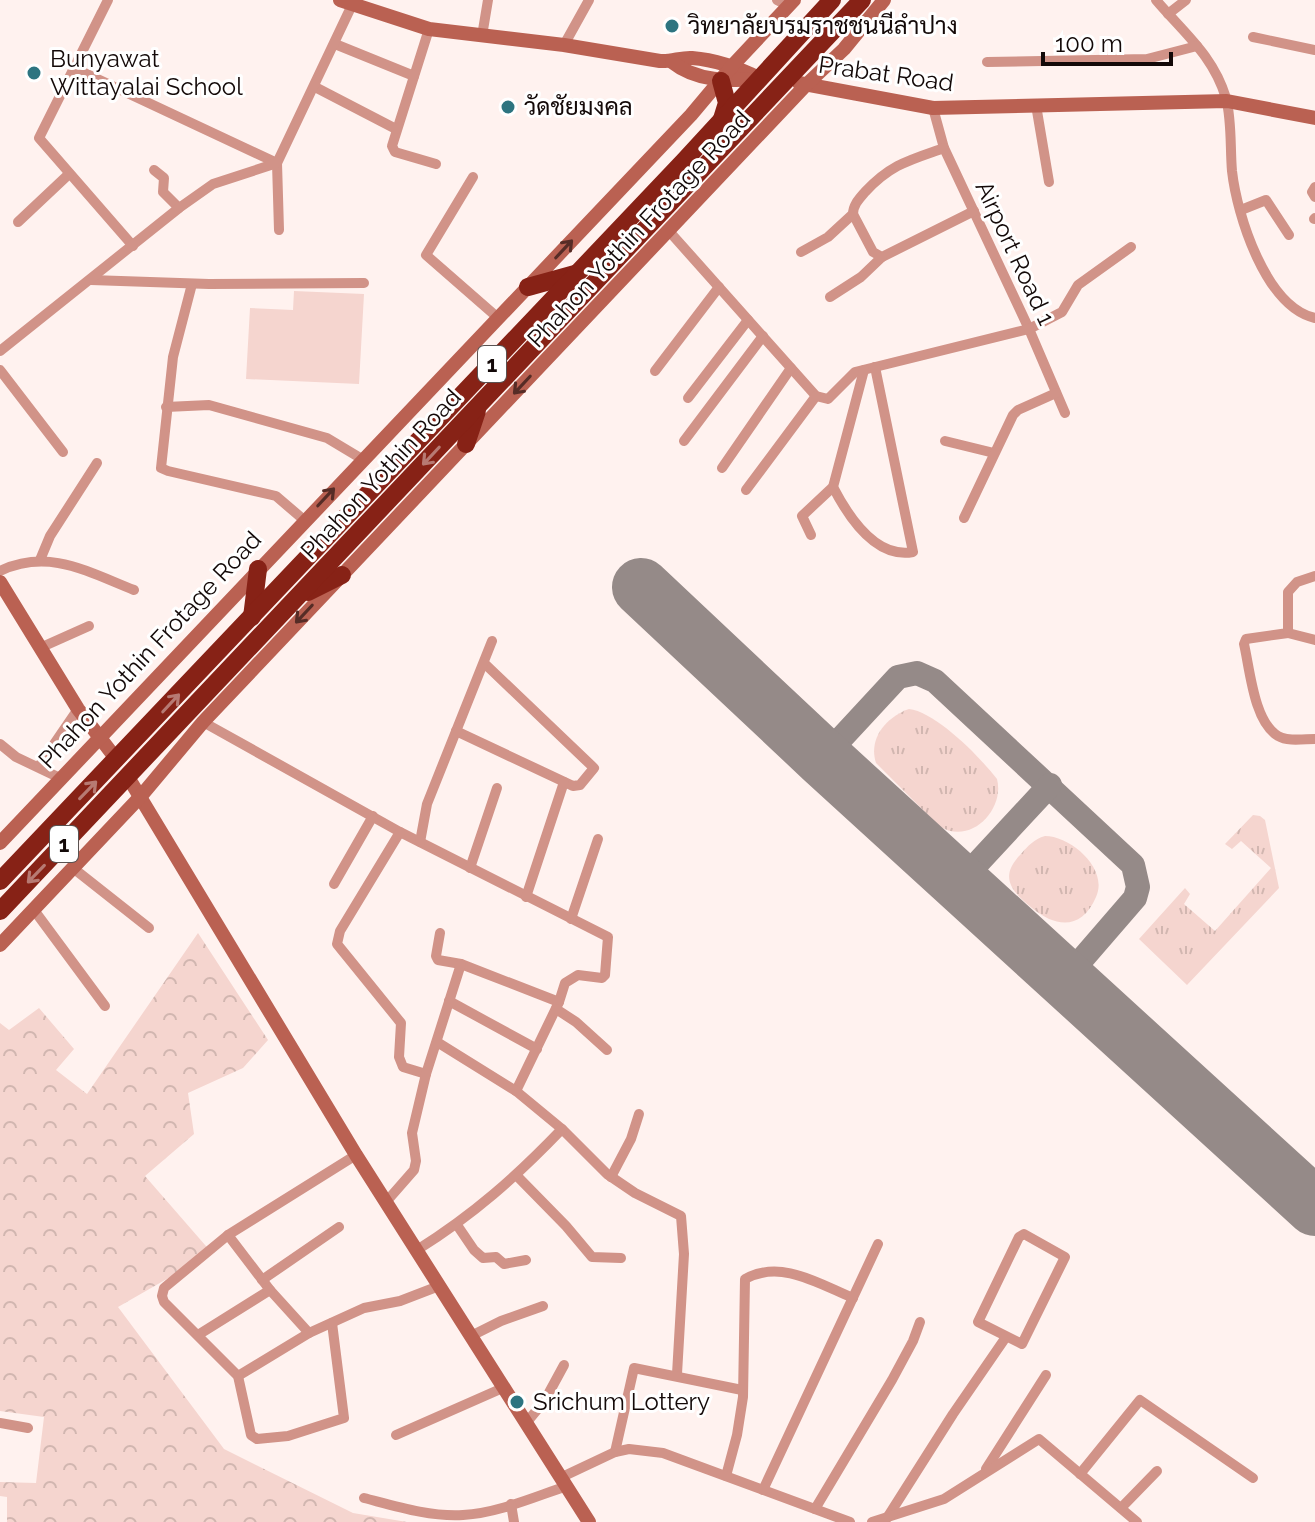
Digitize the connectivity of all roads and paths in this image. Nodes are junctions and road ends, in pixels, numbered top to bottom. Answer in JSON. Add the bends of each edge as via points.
{"nodes":[{"id":1,"x":108,"y":0,"type":"edge"},
{"id":2,"x":488,"y":0,"type":"edge"},
{"id":3,"x":589,"y":0,"type":"edge"},
{"id":4,"x":832,"y":0,"type":"edge"},
{"id":5,"x":862,"y":0,"type":"edge"},
{"id":6,"x":884,"y":0,"type":"edge"},
{"id":7,"x":1156,"y":0,"type":"edge"},
{"id":8,"x":1186,"y":0,"type":"edge"},
{"id":9,"x":787,"y":2,"type":"edge"},
{"id":10,"x":346,"y":3,"type":"edge"},
{"id":11,"x":1168,"y":14,"type":"junction"},
{"id":12,"x":429,"y":29,"type":"junction"},
{"id":13,"x":482,"y":36,"type":"junction"},
{"id":14,"x":1253,"y":37,"type":"dead end"},
{"id":15,"x":335,"y":44,"type":"junction"},
{"id":16,"x":564,"y":45,"type":"junction"},
{"id":17,"x":1197,"y":46,"type":"junction"},
{"id":18,"x":1315,"y":50,"type":"edge"},
{"id":19,"x":672,"y":62,"type":"junction"},
{"id":20,"x":987,"y":62,"type":"dead end"},
{"id":21,"x":733,"y":65,"type":"junction"},
{"id":22,"x":74,"y":68,"type":"junction"},
{"id":23,"x":414,"y":76,"type":"junction"},
{"id":24,"x":761,"y":79,"type":"junction"},
{"id":25,"x":721,"y":81,"type":"junction"},
{"id":26,"x":785,"y":81,"type":"junction"},
{"id":27,"x":806,"y":85,"type":"junction"},
{"id":28,"x":315,"y":87,"type":"junction"},
{"id":29,"x":1227,"y":101,"type":"junction"},
{"id":30,"x":1036,"y":105,"type":"junction"},
{"id":31,"x":933,"y":108,"type":"junction"},
{"id":32,"x":1314,"y":113,"type":"edge"},
{"id":33,"x":722,"y":119,"type":"junction"},
{"id":34,"x":396,"y":129,"type":"junction"},
{"id":35,"x":944,"y":148,"type":"junction"},
{"id":36,"x":277,"y":163,"type":"junction"},
{"id":37,"x":436,"y":164,"type":"dead end"},
{"id":38,"x":154,"y":170,"type":"dead end"},
{"id":39,"x":69,"y":174,"type":"junction"},
{"id":40,"x":473,"y":177,"type":"dead end"},
{"id":41,"x":1049,"y":182,"type":"dead end"},
{"id":42,"x":1315,"y":187,"type":"edge"},
{"id":43,"x":1315,"y":197,"type":"edge"},
{"id":44,"x":179,"y":208,"type":"junction"},
{"id":45,"x":1241,"y":210,"type":"junction"},
{"id":46,"x":974,"y":211,"type":"junction"},
{"id":47,"x":853,"y":214,"type":"junction"},
{"id":48,"x":18,"y":222,"type":"dead end"},
{"id":49,"x":279,"y":230,"type":"dead end"},
{"id":50,"x":668,"y":230,"type":"junction"},
{"id":51,"x":1289,"y":235,"type":"dead end"},
{"id":52,"x":133,"y":246,"type":"junction"},
{"id":53,"x":1131,"y":247,"type":"dead end"},
{"id":54,"x":801,"y":252,"type":"dead end"},
{"id":55,"x":882,"y":257,"type":"junction"},
{"id":56,"x":578,"y":273,"type":"junction"},
{"id":57,"x":91,"y":280,"type":"junction"},
{"id":58,"x":364,"y":283,"type":"dead end"},
{"id":59,"x":192,"y":284,"type":"junction"},
{"id":60,"x":528,"y":287,"type":"junction"},
{"id":61,"x":719,"y":287,"type":"junction"},
{"id":62,"x":830,"y":297,"type":"dead end"},
{"id":63,"x":497,"y":317,"type":"junction"},
{"id":64,"x":1315,"y":318,"type":"edge"},
{"id":65,"x":748,"y":320,"type":"junction"},
{"id":66,"x":1029,"y":329,"type":"junction"},
{"id":67,"x":763,"y":336,"type":"junction"},
{"id":68,"x":0,"y":351,"type":"edge"},
{"id":69,"x":791,"y":368,"type":"junction"},
{"id":70,"x":869,"y":368,"type":"junction"},
{"id":71,"x":0,"y":370,"type":"edge"},
{"id":72,"x":655,"y":371,"type":"dead end"},
{"id":73,"x":1056,"y":393,"type":"junction"},
{"id":74,"x":816,"y":396,"type":"junction"},
{"id":75,"x":688,"y":398,"type":"dead end"},
{"id":76,"x":479,"y":405,"type":"junction"},
{"id":77,"x":166,"y":407,"type":"junction"},
{"id":78,"x":1065,"y":413,"type":"dead end"},
{"id":79,"x":684,"y":441,"type":"dead end"},
{"id":80,"x":945,"y":441,"type":"dead end"},
{"id":81,"x":466,"y":444,"type":"junction"},
{"id":82,"x":63,"y":452,"type":"dead end"},
{"id":83,"x":994,"y":453,"type":"junction"},
{"id":84,"x":362,"y":459,"type":"junction"},
{"id":85,"x":97,"y":463,"type":"dead end"},
{"id":86,"x":722,"y":468,"type":"dead end"},
{"id":87,"x":833,"y":487,"type":"junction"},
{"id":88,"x":746,"y":490,"type":"dead end"},
{"id":89,"x":964,"y":518,"type":"dead end"},
{"id":90,"x":304,"y":520,"type":"junction"},
{"id":91,"x":811,"y":535,"type":"dead end"},
{"id":92,"x":40,"y":560,"type":"junction"},
{"id":93,"x":258,"y":569,"type":"junction"},
{"id":94,"x":0,"y":571,"type":"edge"},
{"id":95,"x":342,"y":575,"type":"junction"},
{"id":96,"x":1315,"y":576,"type":"edge"},
{"id":97,"x":0,"y":582,"type":"edge"},
{"id":98,"x":134,"y":590,"type":"dead end"},
{"id":99,"x":298,"y":597,"type":"junction"},
{"id":100,"x":252,"y":617,"type":"junction"},
{"id":101,"x":89,"y":626,"type":"dead end"},
{"id":102,"x":1288,"y":633,"type":"junction"},
{"id":103,"x":1315,"y":640,"type":"edge"},
{"id":104,"x":492,"y":641,"type":"dead end"},
{"id":105,"x":42,"y":647,"type":"junction"},
{"id":106,"x":484,"y":663,"type":"junction"},
{"id":107,"x":78,"y":709,"type":"junction"},
{"id":108,"x":203,"y":722,"type":"junction"},
{"id":109,"x":456,"y":731,"type":"junction"},
{"id":110,"x":99,"y":737,"type":"junction"},
{"id":111,"x":1315,"y":739,"type":"edge"},
{"id":112,"x":0,"y":744,"type":"edge"},
{"id":113,"x":117,"y":760,"type":"junction"},
{"id":114,"x":39,"y":766,"type":"junction"},
{"id":115,"x":128,"y":777,"type":"junction"},
{"id":116,"x":60,"y":778,"type":"junction"},
{"id":117,"x":564,"y":782,"type":"junction"},
{"id":118,"x":497,"y":788,"type":"dead end"},
{"id":119,"x":141,"y":796,"type":"junction"},
{"id":120,"x":373,"y":816,"type":"junction"},
{"id":121,"x":400,"y":832,"type":"junction"},
{"id":122,"x":598,"y":839,"type":"dead end"},
{"id":123,"x":420,"y":842,"type":"junction"},
{"id":124,"x":0,"y":843,"type":"edge"},
{"id":125,"x":73,"y":868,"type":"junction"},
{"id":126,"x":470,"y":868,"type":"junction"},
{"id":127,"x":0,"y":881,"type":"edge"},
{"id":128,"x":334,"y":884,"type":"dead end"},
{"id":129,"x":526,"y":897,"type":"junction"},
{"id":130,"x":34,"y":910,"type":"junction"},
{"id":131,"x":0,"y":911,"type":"edge"},
{"id":132,"x":571,"y":919,"type":"junction"},
{"id":133,"x":149,"y":928,"type":"dead end"},
{"id":134,"x":440,"y":933,"type":"dead end"},
{"id":135,"x":0,"y":945,"type":"edge"},
{"id":136,"x":461,"y":964,"type":"junction"},
{"id":137,"x":449,"y":1001,"type":"junction"},
{"id":138,"x":105,"y":1006,"type":"dead end"},
{"id":139,"x":557,"y":1006,"type":"junction"},
{"id":140,"x":437,"y":1042,"type":"junction"},
{"id":141,"x":537,"y":1049,"type":"junction"},
{"id":142,"x":607,"y":1050,"type":"dead end"},
{"id":143,"x":426,"y":1074,"type":"junction"},
{"id":144,"x":516,"y":1091,"type":"junction"},
{"id":145,"x":639,"y":1114,"type":"dead end"},
{"id":146,"x":562,"y":1129,"type":"junction"},
{"id":147,"x":356,"y":1155,"type":"junction"},
{"id":148,"x":517,"y":1176,"type":"junction"},
{"id":149,"x":611,"y":1177,"type":"junction"},
{"id":150,"x":386,"y":1202,"type":"junction"},
{"id":151,"x":457,"y":1225,"type":"junction"},
{"id":152,"x":339,"y":1227,"type":"dead end"},
{"id":153,"x":228,"y":1235,"type":"junction"},
{"id":154,"x":878,"y":1244,"type":"dead end"},
{"id":155,"x":417,"y":1250,"type":"junction"},
{"id":156,"x":621,"y":1258,"type":"dead end"},
{"id":157,"x":526,"y":1260,"type":"dead end"},
{"id":158,"x":262,"y":1280,"type":"junction"},
{"id":159,"x":439,"y":1286,"type":"junction"},
{"id":160,"x":270,"y":1290,"type":"junction"},
{"id":161,"x":853,"y":1298,"type":"junction"},
{"id":162,"x":543,"y":1306,"type":"dead end"},
{"id":163,"x":920,"y":1322,"type":"dead end"},
{"id":164,"x":332,"y":1323,"type":"junction"},
{"id":165,"x":309,"y":1333,"type":"junction"},
{"id":166,"x":198,"y":1335,"type":"junction"},
{"id":167,"x":471,"y":1336,"type":"junction"},
{"id":168,"x":1006,"y":1337,"type":"junction"},
{"id":169,"x":564,"y":1365,"type":"dead end"},
{"id":170,"x":677,"y":1374,"type":"junction"},
{"id":171,"x":1046,"y":1375,"type":"dead end"},
{"id":172,"x":238,"y":1376,"type":"junction"},
{"id":173,"x":505,"y":1387,"type":"junction"},
{"id":174,"x":742,"y":1390,"type":"junction"},
{"id":175,"x":527,"y":1422,"type":"junction"},
{"id":176,"x":0,"y":1423,"type":"edge"},
{"id":177,"x":28,"y":1428,"type":"dead end"},
{"id":178,"x":396,"y":1435,"type":"dead end"},
{"id":179,"x":615,"y":1452,"type":"junction"},
{"id":180,"x":985,"y":1471,"type":"junction"},
{"id":181,"x":1157,"y":1471,"type":"dead end"},
{"id":182,"x":1080,"y":1474,"type":"junction"},
{"id":183,"x":726,"y":1476,"type":"junction"},
{"id":184,"x":1253,"y":1478,"type":"dead end"},
{"id":185,"x":564,"y":1482,"type":"junction"},
{"id":186,"x":763,"y":1490,"type":"junction"},
{"id":187,"x":364,"y":1498,"type":"dead end"},
{"id":188,"x":511,"y":1504,"type":"junction"},
{"id":189,"x":1121,"y":1508,"type":"junction"},
{"id":190,"x":815,"y":1509,"type":"junction"},
{"id":191,"x":480,"y":1517,"type":"edge"},
{"id":192,"x":887,"y":1518,"type":"junction"},
{"id":193,"x":514,"y":1522,"type":"edge"},
{"id":194,"x":589,"y":1522,"type":"edge"},
{"id":195,"x":850,"y":1522,"type":"edge"},
{"id":196,"x":872,"y":1522,"type":"edge"},
{"id":197,"x":1137,"y":1522,"type":"edge"}],
"edges":[{"from":1,"to":22,"type":"street"},
{"from":2,"to":13,"type":"street"},
{"from":3,"to":16,"type":"street"},
{"from":4,"to":24,"type":"highway","name":"Phahon Yothin Road","number":"1"},
{"from":5,"to":26,"type":"highway","name":"Phahon Yothin Road","number":"1"},
{"from":6,"to":27,"type":"main road","name":"Phahon Yothin Frotage Road","number":"1"},
{"from":7,"to":11,"type":"street"},
{"from":8,"to":11,"type":"street"},
{"from":9,"to":21,"type":"main road","name":"Phahon Yothin Frotage Road","number":"1"},
{"from":10,"to":12,"type":"main road"},
{"from":10,"to":15,"type":"street"},
{"from":11,"to":17,"type":"street"},
{"from":12,"to":13,"type":"main road"},
{"from":12,"to":23,"type":"street"},
{"from":13,"to":16,"type":"main road"},
{"from":14,"to":18,"type":"street"},
{"from":15,"to":23,"type":"street"},
{"from":15,"to":28,"type":"street"},
{"from":16,"to":19,"type":"main road"},
{"from":17,"to":20,"type":"street","via":[[1147,59]]},
{"from":17,"to":29,"type":"street","via":[[1212,62]]},
{"from":19,"to":21,"type":"main road","via":[[689,58]]},
{"from":19,"to":25,"type":"main road","via":[[683,71]]},
{"from":21,"to":24,"type":"main road"},
{"from":21,"to":25,"type":"main road","name":"Phahon Yothin Frotage Road","number":"1"},
{"from":22,"to":36,"type":"street"},
{"from":22,"to":39,"type":"street","via":[[39,138]]},
{"from":23,"to":34,"type":"street"},
{"from":24,"to":25,"type":"main road"},
{"from":24,"to":26,"type":"highway"},
{"from":24,"to":33,"type":"highway","name":"Phahon Yothin Road","number":"1"},
{"from":25,"to":33,"type":"highway","via":[[727,103]]},
{"from":60,"to":25,"type":"main road","name":"Phahon Yothin Frotage Road","number":"1","one_way":true},
{"from":26,"to":27,"type":"main road","name":"Prabat Road"},
{"from":26,"to":76,"type":"highway","name":"Phahon Yothin Road","number":"1"},
{"from":27,"to":31,"type":"main road","name":"Prabat Road"},
{"from":27,"to":50,"type":"main road","name":"Phahon Yothin Frotage Road","number":"1"},
{"from":28,"to":34,"type":"street"},
{"from":28,"to":36,"type":"street"},
{"from":29,"to":30,"type":"main road","name":"Prabat Road"},
{"from":29,"to":32,"type":"main road","name":"Prabat Road"},
{"from":29,"to":45,"type":"street","via":[[1232,175]]},
{"from":30,"to":31,"type":"main road","name":"Prabat Road"},
{"from":30,"to":41,"type":"street"},
{"from":31,"to":35,"type":"street","name":"Airport Road 1"},
{"from":33,"to":56,"type":"highway","name":"Phahon Yothin Road","number":"1"},
{"from":34,"to":37,"type":"street","via":[[395,152]]},
{"from":35,"to":46,"type":"street","name":"Airport Road 1"},
{"from":35,"to":47,"type":"street","via":[[892,167],[853,207]]},
{"from":36,"to":44,"type":"street","via":[[213,184]]},
{"from":36,"to":49,"type":"street"},
{"from":38,"to":44,"type":"street","via":[[164,178],[161,189]]},
{"from":39,"to":48,"type":"street"},
{"from":39,"to":52,"type":"street"},
{"from":40,"to":63,"type":"street","via":[[426,255]]},
{"from":42,"to":43,"type":"street"},
{"from":44,"to":52,"type":"street"},
{"from":45,"to":51,"type":"street","via":[[1266,200]]},
{"from":45,"to":64,"type":"street","via":[[1251,247],[1277,292],[1303,315]]},
{"from":46,"to":55,"type":"street"},
{"from":46,"to":66,"type":"street","name":"Airport Road 1"},
{"from":47,"to":54,"type":"street"},
{"from":47,"to":55,"type":"street","via":[[873,252]]},
{"from":50,"to":61,"type":"street"},
{"from":50,"to":81,"type":"main road","name":"Phahon Yothin Frotage Road","number":"1","one_way":true},
{"from":52,"to":57,"type":"street"},
{"from":53,"to":66,"type":"street","via":[[1078,285],[1062,312]]},
{"from":55,"to":62,"type":"street"},
{"from":56,"to":60,"type":"highway"},
{"from":56,"to":100,"type":"highway","name":"Phahon Yothin Road","number":"1"},
{"from":57,"to":59,"type":"street"},
{"from":57,"to":68,"type":"street"},
{"from":58,"to":59,"type":"street"},
{"from":59,"to":77,"type":"street"},
{"from":60,"to":63,"type":"main road","name":"Phahon Yothin Frotage Road","number":"1"},
{"from":61,"to":65,"type":"street"},
{"from":61,"to":72,"type":"street"},
{"from":63,"to":84,"type":"main road","name":"Phahon Yothin Frotage Road","number":"1"},
{"from":65,"to":67,"type":"street"},
{"from":65,"to":75,"type":"street"},
{"from":66,"to":70,"type":"street"},
{"from":66,"to":73,"type":"street","name":"Airport Road 1"},
{"from":67,"to":69,"type":"street"},
{"from":67,"to":79,"type":"street"},
{"from":69,"to":74,"type":"street"},
{"from":69,"to":86,"type":"street"},
{"from":70,"to":74,"type":"street","via":[[855,372],[828,399]]},
{"from":70,"to":87,"type":"street"},
{"from":70,"to":87,"type":"street","via":[[913,552],[892,551],[874,541],[849,517]]},
{"from":71,"to":82,"type":"street"},
{"from":73,"to":78,"type":"street","name":"Airport Road 1"},
{"from":73,"to":83,"type":"street","via":[[1018,410]]},
{"from":74,"to":88,"type":"street"},
{"from":76,"to":81,"type":"highway"},
{"from":76,"to":99,"type":"highway","name":"Phahon Yothin Road","number":"1","one_way":true},
{"from":77,"to":84,"type":"street","via":[[209,405],[327,438]]},
{"from":77,"to":90,"type":"street","via":[[161,468],[276,496]]},
{"from":80,"to":83,"type":"street"},
{"from":81,"to":95,"type":"main road","name":"Phahon Yothin Frotage Road","number":"1"},
{"from":83,"to":89,"type":"street"},
{"from":90,"to":84,"type":"main road","name":"Phahon Yothin Frotage Road","number":"1","one_way":true},
{"from":85,"to":92,"type":"street"},
{"from":87,"to":91,"type":"street","via":[[802,516]]},
{"from":90,"to":93,"type":"main road","name":"Phahon Yothin Frotage Road","number":"1"},
{"from":92,"to":94,"type":"street"},
{"from":92,"to":98,"type":"street"},
{"from":93,"to":100,"type":"highway"},
{"from":93,"to":110,"type":"main road","name":"Phahon Yothin Frotage Road","number":"1"},
{"from":95,"to":99,"type":"highway"},
{"from":95,"to":108,"type":"main road","name":"Phahon Yothin Frotage Road","number":"1","one_way":true},
{"from":96,"to":102,"type":"street","via":[[1297,582],[1288,592]]},
{"from":97,"to":105,"type":"main road"},
{"from":99,"to":115,"type":"highway","name":"Phahon Yothin Road","number":"1"},
{"from":113,"to":100,"type":"highway","name":"Phahon Yothin Road","number":"1","one_way":true},
{"from":101,"to":105,"type":"street"},
{"from":102,"to":103,"type":"street"},
{"from":102,"to":111,"type":"street","via":[[1246,639],[1244,644],[1259,712],[1280,737]]},
{"from":104,"to":106,"type":"street"},
{"from":105,"to":107,"type":"main road"},
{"from":106,"to":109,"type":"street"},
{"from":106,"to":117,"type":"street","via":[[593,765],[577,787]]},
{"from":107,"to":110,"type":"main road"},
{"from":107,"to":114,"type":"street"},
{"from":108,"to":119,"type":"main road","name":"Phahon Yothin Frotage Road","number":"1"},
{"from":108,"to":120,"type":"street"},
{"from":109,"to":117,"type":"street"},
{"from":109,"to":123,"type":"street","via":[[427,804]]},
{"from":110,"to":113,"type":"main road"},
{"from":110,"to":116,"type":"main road","name":"Phahon Yothin Frotage Road","number":"1"},
{"from":112,"to":114,"type":"street"},
{"from":113,"to":115,"type":"highway"},
{"from":127,"to":113,"type":"highway","name":"Phahon Yothin Road","number":"1","one_way":true},
{"from":114,"to":116,"type":"street"},
{"from":115,"to":119,"type":"main road"},
{"from":115,"to":131,"type":"highway","name":"Phahon Yothin Road","number":"1","one_way":true},
{"from":116,"to":124,"type":"main road","name":"Phahon Yothin Frotage Road","number":"1"},
{"from":117,"to":129,"type":"street"},
{"from":118,"to":126,"type":"street"},
{"from":119,"to":125,"type":"main road","name":"Phahon Yothin Frotage Road","number":"1"},
{"from":119,"to":147,"type":"main road"},
{"from":120,"to":121,"type":"street"},
{"from":120,"to":128,"type":"street"},
{"from":121,"to":123,"type":"street"},
{"from":121,"to":143,"type":"street","via":[[337,944],[401,1023],[403,1067]]},
{"from":122,"to":132,"type":"street"},
{"from":123,"to":126,"type":"street"},
{"from":125,"to":130,"type":"main road","name":"Phahon Yothin Frotage Road","number":"1"},
{"from":125,"to":133,"type":"street"},
{"from":126,"to":129,"type":"street"},
{"from":129,"to":132,"type":"street"},
{"from":130,"to":135,"type":"main road","name":"Phahon Yothin Frotage Road","number":"1"},
{"from":130,"to":138,"type":"street"},
{"from":132,"to":139,"type":"street","via":[[608,937],[606,970],[602,978],[571,978]]},
{"from":134,"to":136,"type":"street","via":[[436,958]]},
{"from":136,"to":137,"type":"street"},
{"from":136,"to":139,"type":"street"},
{"from":137,"to":140,"type":"street"},
{"from":137,"to":141,"type":"street"},
{"from":139,"to":141,"type":"street"},
{"from":139,"to":142,"type":"street"},
{"from":140,"to":143,"type":"street"},
{"from":140,"to":144,"type":"street"},
{"from":141,"to":144,"type":"street"},
{"from":143,"to":150,"type":"street","via":[[412,1133],[414,1170]]},
{"from":144,"to":146,"type":"street"},
{"from":145,"to":149,"type":"street"},
{"from":146,"to":148,"type":"street"},
{"from":146,"to":149,"type":"street"},
{"from":147,"to":150,"type":"main road"},
{"from":147,"to":153,"type":"street"},
{"from":148,"to":151,"type":"street"},
{"from":148,"to":156,"type":"street","via":[[592,1257]]},
{"from":149,"to":170,"type":"street","via":[[681,1216]]},
{"from":150,"to":155,"type":"main road"},
{"from":151,"to":155,"type":"street"},
{"from":151,"to":157,"type":"street","via":[[483,1258],[496,1257],[504,1264]]},
{"from":152,"to":158,"type":"street"},
{"from":153,"to":158,"type":"street"},
{"from":153,"to":166,"type":"street","via":[[164,1288],[164,1302]]},
{"from":154,"to":161,"type":"street"},
{"from":155,"to":159,"type":"main road"},
{"from":158,"to":160,"type":"street"},
{"from":159,"to":164,"type":"street"},
{"from":159,"to":167,"type":"main road"},
{"from":160,"to":165,"type":"street"},
{"from":160,"to":166,"type":"street"},
{"from":161,"to":174,"type":"street","via":[[781,1270],[745,1279]]},
{"from":161,"to":186,"type":"street"},
{"from":162,"to":167,"type":"street"},
{"from":163,"to":190,"type":"street"},
{"from":164,"to":165,"type":"street"},
{"from":164,"to":172,"type":"street","via":[[344,1418],[288,1436],[257,1439],[251,1435]]},
{"from":165,"to":172,"type":"street"},
{"from":166,"to":172,"type":"street"},
{"from":167,"to":173,"type":"main road"},
{"from":168,"to":168,"type":"street","via":[[978,1322],[1024,1234],[1065,1257],[1022,1344]]},
{"from":168,"to":192,"type":"street"},
{"from":169,"to":175,"type":"street"},
{"from":170,"to":174,"type":"street"},
{"from":170,"to":179,"type":"street","via":[[634,1368]]},
{"from":171,"to":180,"type":"street"},
{"from":173,"to":175,"type":"main road"},
{"from":173,"to":178,"type":"street"},
{"from":174,"to":183,"type":"street"},
{"from":175,"to":185,"type":"main road"},
{"from":176,"to":177,"type":"street"},
{"from":179,"to":183,"type":"street","via":[[663,1453]]},
{"from":179,"to":185,"type":"street"},
{"from":180,"to":182,"type":"street","via":[[1039,1439]]},
{"from":180,"to":192,"type":"street","via":[[944,1499]]},
{"from":181,"to":189,"type":"street"},
{"from":182,"to":184,"type":"street","via":[[1140,1400]]},
{"from":182,"to":189,"type":"street"},
{"from":183,"to":186,"type":"street"},
{"from":185,"to":188,"type":"street"},
{"from":185,"to":194,"type":"main road"},
{"from":186,"to":190,"type":"street"},
{"from":187,"to":191,"type":"street"},
{"from":188,"to":191,"type":"street"},
{"from":188,"to":193,"type":"street"},
{"from":189,"to":197,"type":"street"},
{"from":190,"to":195,"type":"street"},
{"from":192,"to":196,"type":"street"}]}
